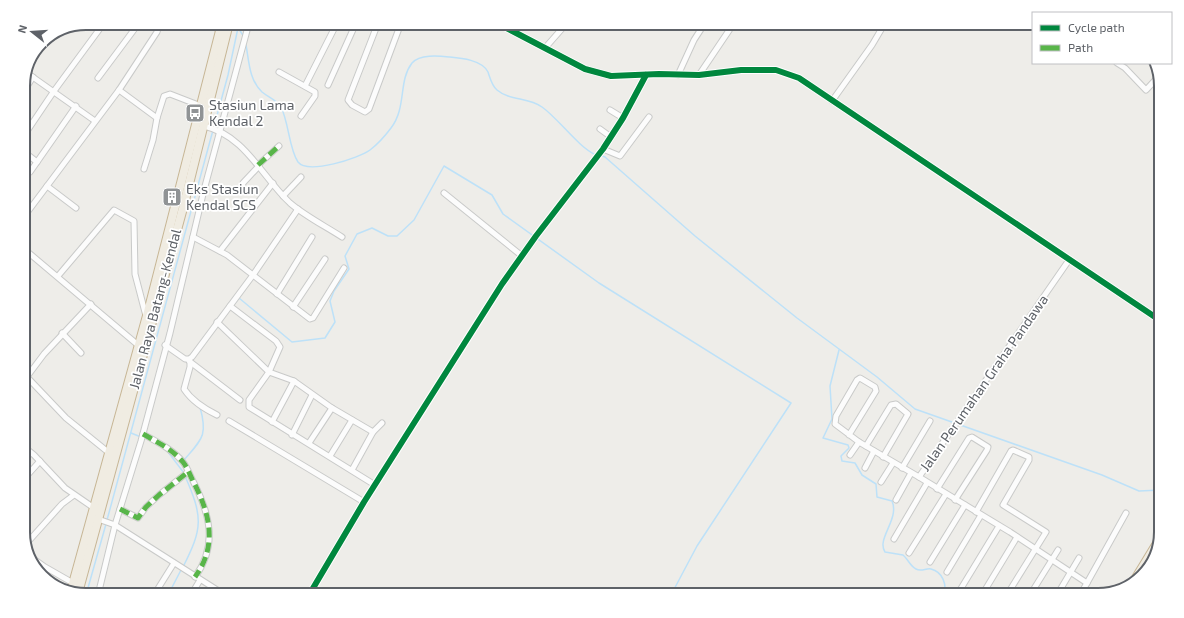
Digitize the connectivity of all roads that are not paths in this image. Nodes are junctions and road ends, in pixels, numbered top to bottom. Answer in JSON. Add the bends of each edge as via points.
{"nodes":[{"id":1,"x":99,"y":30,"type":"edge"},
{"id":2,"x":134,"y":30,"type":"edge"},
{"id":3,"x":158,"y":30,"type":"edge"},
{"id":4,"x":223,"y":30,"type":"edge"},
{"id":5,"x":223,"y":30,"type":"edge"},
{"id":6,"x":247,"y":30,"type":"edge"},
{"id":7,"x":333,"y":30,"type":"edge"},
{"id":8,"x":353,"y":30,"type":"edge"},
{"id":9,"x":375,"y":30,"type":"edge"},
{"id":10,"x":398,"y":30,"type":"edge"},
{"id":11,"x":561,"y":30,"type":"edge"},
{"id":12,"x":700,"y":30,"type":"edge"},
{"id":13,"x":729,"y":30,"type":"edge"},
{"id":14,"x":881,"y":30,"type":"edge"},
{"id":15,"x":512,"y":31,"type":"edge"},
{"id":16,"x":545,"y":48,"type":"junction"},
{"id":17,"x":1126,"y":66,"type":"edge"},
{"id":18,"x":279,"y":72,"type":"dead end"},
{"id":19,"x":678,"y":74,"type":"junction"},
{"id":20,"x":646,"y":75,"type":"junction"},
{"id":21,"x":699,"y":75,"type":"junction"},
{"id":22,"x":33,"y":77,"type":"joint"},
{"id":23,"x":98,"y":78,"type":"dead end"},
{"id":24,"x":1154,"y":81,"type":"edge"},
{"id":25,"x":30,"y":82,"type":"edge"},
{"id":26,"x":328,"y":85,"type":"dead end"},
{"id":27,"x":305,"y":86,"type":"junction"},
{"id":28,"x":119,"y":90,"type":"junction"},
{"id":29,"x":54,"y":91,"type":"junction"},
{"id":30,"x":832,"y":101,"type":"junction"},
{"id":31,"x":76,"y":106,"type":"junction"},
{"id":32,"x":201,"y":106,"type":"junction"},
{"id":33,"x":610,"y":110,"type":"dead end"},
{"id":34,"x":301,"y":116,"type":"dead end"},
{"id":35,"x":649,"y":117,"type":"dead end"},
{"id":36,"x":157,"y":118,"type":"junction"},
{"id":37,"x":623,"y":118,"type":"junction"},
{"id":38,"x":95,"y":121,"type":"junction"},
{"id":39,"x":30,"y":127,"type":"edge"},
{"id":40,"x":205,"y":127,"type":"junction"},
{"id":41,"x":600,"y":129,"type":"dead end"},
{"id":42,"x":219,"y":130,"type":"junction"},
{"id":43,"x":611,"y":137,"type":"junction"},
{"id":44,"x":279,"y":146,"type":"dead end"},
{"id":45,"x":602,"y":151,"type":"junction"},
{"id":46,"x":30,"y":156,"type":"edge"},
{"id":47,"x":37,"y":162,"type":"junction"},
{"id":48,"x":258,"y":166,"type":"junction"},
{"id":49,"x":144,"y":168,"type":"dead end"},
{"id":50,"x":30,"y":172,"type":"dead end"},
{"id":51,"x":301,"y":177,"type":"dead end"},
{"id":52,"x":273,"y":183,"type":"junction"},
{"id":53,"x":47,"y":186,"type":"junction"},
{"id":54,"x":241,"y":190,"type":"dead end"},
{"id":55,"x":444,"y":193,"type":"dead end"},
{"id":56,"x":283,"y":196,"type":"junction"},
{"id":57,"x":76,"y":208,"type":"dead end"},
{"id":58,"x":30,"y":209,"type":"edge"},
{"id":59,"x":298,"y":209,"type":"junction"},
{"id":60,"x":342,"y":236,"type":"dead end"},
{"id":61,"x":193,"y":237,"type":"junction"},
{"id":62,"x":312,"y":237,"type":"dead end"},
{"id":63,"x":220,"y":251,"type":"junction"},
{"id":64,"x":30,"y":255,"type":"edge"},
{"id":65,"x":522,"y":256,"type":"junction"},
{"id":66,"x":325,"y":259,"type":"dead end"},
{"id":67,"x":1069,"y":260,"type":"junction"},
{"id":68,"x":344,"y":268,"type":"dead end"},
{"id":69,"x":254,"y":275,"type":"junction"},
{"id":70,"x":58,"y":276,"type":"junction"},
{"id":71,"x":277,"y":294,"type":"junction"},
{"id":72,"x":91,"y":304,"type":"junction"},
{"id":73,"x":230,"y":306,"type":"junction"},
{"id":74,"x":293,"y":307,"type":"junction"},
{"id":75,"x":1154,"y":316,"type":"edge"},
{"id":76,"x":146,"y":317,"type":"junction"},
{"id":77,"x":217,"y":322,"type":"junction"},
{"id":78,"x":62,"y":332,"type":"junction"},
{"id":79,"x":138,"y":345,"type":"junction"},
{"id":80,"x":165,"y":345,"type":"junction"},
{"id":81,"x":81,"y":353,"type":"dead end"},
{"id":82,"x":187,"y":360,"type":"junction"},
{"id":83,"x":269,"y":372,"type":"junction"},
{"id":84,"x":30,"y":373,"type":"edge"},
{"id":85,"x":30,"y":380,"type":"edge"},
{"id":86,"x":294,"y":381,"type":"junction"},
{"id":87,"x":312,"y":395,"type":"junction"},
{"id":88,"x":240,"y":400,"type":"dead end"},
{"id":89,"x":332,"y":408,"type":"junction"},
{"id":90,"x":217,"y":415,"type":"dead end"},
{"id":91,"x":352,"y":420,"type":"junction"},
{"id":92,"x":229,"y":421,"type":"dead end"},
{"id":93,"x":930,"y":421,"type":"dead end"},
{"id":94,"x":272,"y":422,"type":"junction"},
{"id":95,"x":382,"y":423,"type":"dead end"},
{"id":96,"x":373,"y":432,"type":"junction"},
{"id":97,"x":292,"y":435,"type":"junction"},
{"id":98,"x":849,"y":435,"type":"junction"},
{"id":99,"x":142,"y":437,"type":"junction"},
{"id":100,"x":859,"y":442,"type":"junction"},
{"id":101,"x":310,"y":443,"type":"junction"},
{"id":102,"x":866,"y":446,"type":"junction"},
{"id":103,"x":874,"y":451,"type":"junction"},
{"id":104,"x":108,"y":452,"type":"junction"},
{"id":105,"x":30,"y":453,"type":"edge"},
{"id":106,"x":850,"y":455,"type":"dead end"},
{"id":107,"x":330,"y":456,"type":"junction"},
{"id":108,"x":883,"y":457,"type":"junction"},
{"id":109,"x":40,"y":462,"type":"junction"},
{"id":110,"x":893,"y":462,"type":"junction"},
{"id":111,"x":865,"y":468,"type":"dead end"},
{"id":112,"x":902,"y":468,"type":"junction"},
{"id":113,"x":352,"y":470,"type":"junction"},
{"id":114,"x":30,"y":473,"type":"edge"},
{"id":115,"x":187,"y":473,"type":"junction"},
{"id":116,"x":911,"y":473,"type":"junction"},
{"id":117,"x":919,"y":477,"type":"junction"},
{"id":118,"x":881,"y":482,"type":"dead end"},
{"id":119,"x":927,"y":483,"type":"junction"},
{"id":120,"x":375,"y":485,"type":"junction"},
{"id":121,"x":937,"y":488,"type":"junction"},
{"id":122,"x":946,"y":494,"type":"junction"},
{"id":123,"x":74,"y":495,"type":"junction"},
{"id":124,"x":896,"y":500,"type":"dead end"},
{"id":125,"x":955,"y":500,"type":"junction"},
{"id":126,"x":364,"y":502,"type":"junction"},
{"id":127,"x":965,"y":505,"type":"junction"},
{"id":128,"x":94,"y":508,"type":"junction"},
{"id":129,"x":120,"y":509,"type":"junction"},
{"id":130,"x":979,"y":513,"type":"junction"},
{"id":131,"x":1126,"y":514,"type":"dead end"},
{"id":132,"x":101,"y":519,"type":"junction"},
{"id":133,"x":114,"y":524,"type":"junction"},
{"id":134,"x":999,"y":526,"type":"junction"},
{"id":135,"x":1018,"y":537,"type":"junction"},
{"id":136,"x":30,"y":539,"type":"edge"},
{"id":137,"x":894,"y":539,"type":"dead end"},
{"id":138,"x":1036,"y":549,"type":"junction"},
{"id":139,"x":1058,"y":550,"type":"dead end"},
{"id":140,"x":909,"y":553,"type":"dead end"},
{"id":141,"x":1079,"y":558,"type":"dead end"},
{"id":142,"x":1052,"y":560,"type":"junction"},
{"id":143,"x":38,"y":562,"type":"edge"},
{"id":144,"x":930,"y":562,"type":"dead end"},
{"id":145,"x":174,"y":563,"type":"junction"},
{"id":146,"x":947,"y":572,"type":"dead end"},
{"id":147,"x":1070,"y":572,"type":"junction"},
{"id":148,"x":198,"y":578,"type":"junction"},
{"id":149,"x":1087,"y":583,"type":"junction"},
{"id":150,"x":70,"y":586,"type":"edge"},
{"id":151,"x":72,"y":587,"type":"edge"},
{"id":152,"x":80,"y":587,"type":"edge"},
{"id":153,"x":100,"y":588,"type":"edge"},
{"id":154,"x":158,"y":588,"type":"edge"},
{"id":155,"x":194,"y":588,"type":"edge"},
{"id":156,"x":214,"y":588,"type":"edge"},
{"id":157,"x":313,"y":588,"type":"edge"},
{"id":158,"x":961,"y":588,"type":"edge"},
{"id":159,"x":986,"y":588,"type":"edge"},
{"id":160,"x":1011,"y":588,"type":"edge"},
{"id":161,"x":1034,"y":588,"type":"edge"},
{"id":162,"x":1061,"y":588,"type":"edge"},
{"id":163,"x":1084,"y":588,"type":"edge"}],
"edges":[{"from":1,"to":29,"type":"street"},
{"from":2,"to":23,"type":"street"},
{"from":3,"to":28,"type":"street"},
{"from":4,"to":32,"type":"highway","name":"Jalan Raya Batang-Kendal"},
{"from":5,"to":40,"type":"highway","name":"Jalan Raya Batang-Kendal"},
{"from":6,"to":42,"type":"street"},
{"from":7,"to":27,"type":"street"},
{"from":8,"to":26,"type":"street"},
{"from":9,"to":10,"type":"street","via":[[348,100],[365,112],[369,109]]},
{"from":11,"to":16,"type":"street"},
{"from":12,"to":19,"type":"street"},
{"from":13,"to":21,"type":"street"},
{"from":14,"to":30,"type":"street"},
{"from":15,"to":16,"type":"street"},
{"from":16,"to":20,"type":"street","via":[[585,69],[601,74]]},
{"from":17,"to":24,"type":"street","via":[[1146,90]]},
{"from":18,"to":27,"type":"street"},
{"from":19,"to":20,"type":"street"},
{"from":19,"to":21,"type":"street"},
{"from":20,"to":37,"type":"street"},
{"from":21,"to":30,"type":"street","via":[[741,70],[776,70],[799,78]]},
{"from":22,"to":25,"type":"street"},
{"from":22,"to":29,"type":"street"},
{"from":27,"to":34,"type":"street","via":[[315,94]]},
{"from":28,"to":36,"type":"street"},
{"from":28,"to":38,"type":"street"},
{"from":29,"to":31,"type":"street"},
{"from":29,"to":39,"type":"street"},
{"from":30,"to":67,"type":"street"},
{"from":31,"to":38,"type":"street"},
{"from":31,"to":47,"type":"street"},
{"from":32,"to":36,"type":"street","via":[[167,94],[162,99]]},
{"from":32,"to":76,"type":"highway","name":"Jalan Raya Batang-Kendal"},
{"from":33,"to":37,"type":"street"},
{"from":35,"to":45,"type":"street","via":[[620,156]]},
{"from":36,"to":49,"type":"street","via":[[154,140]]},
{"from":37,"to":43,"type":"street"},
{"from":38,"to":53,"type":"street"},
{"from":40,"to":42,"type":"street"},
{"from":40,"to":132,"type":"highway","name":"Jalan Raya Batang-Kendal"},
{"from":41,"to":43,"type":"street"},
{"from":42,"to":48,"type":"street","via":[[244,149]]},
{"from":42,"to":61,"type":"street"},
{"from":43,"to":45,"type":"street"},
{"from":44,"to":48,"type":"street"},
{"from":45,"to":65,"type":"street"},
{"from":46,"to":47,"type":"street"},
{"from":47,"to":50,"type":"street"},
{"from":48,"to":52,"type":"street"},
{"from":48,"to":54,"type":"street","via":[[243,183]]},
{"from":51,"to":56,"type":"street"},
{"from":52,"to":56,"type":"street"},
{"from":52,"to":63,"type":"street"},
{"from":53,"to":57,"type":"street"},
{"from":53,"to":58,"type":"street"},
{"from":55,"to":65,"type":"street"},
{"from":56,"to":59,"type":"street"},
{"from":59,"to":60,"type":"street"},
{"from":59,"to":69,"type":"street"},
{"from":61,"to":63,"type":"street"},
{"from":61,"to":80,"type":"street"},
{"from":62,"to":71,"type":"street"},
{"from":63,"to":69,"type":"street"},
{"from":64,"to":70,"type":"street"},
{"from":65,"to":120,"type":"street"},
{"from":66,"to":74,"type":"street"},
{"from":67,"to":75,"type":"street"},
{"from":67,"to":117,"type":"street","name":"Jalan Perumahan Graha Pandawa"},
{"from":68,"to":74,"type":"street","via":[[313,318],[308,318]]},
{"from":69,"to":71,"type":"street"},
{"from":69,"to":73,"type":"street"},
{"from":70,"to":72,"type":"street"},
{"from":70,"to":76,"type":"street","via":[[114,210],[134,221],[135,274]]},
{"from":71,"to":74,"type":"street"},
{"from":72,"to":78,"type":"street"},
{"from":72,"to":79,"type":"street"},
{"from":73,"to":77,"type":"street"},
{"from":73,"to":83,"type":"street","via":[[276,341],[280,347]]},
{"from":76,"to":79,"type":"highway","name":"Jalan Raya Batang-Kendal"},
{"from":77,"to":82,"type":"street","via":[[192,357]]},
{"from":77,"to":83,"type":"street"},
{"from":78,"to":81,"type":"street"},
{"from":78,"to":84,"type":"street"},
{"from":79,"to":104,"type":"highway","name":"Jalan Raya Batang-Kendal"},
{"from":80,"to":82,"type":"street"},
{"from":80,"to":99,"type":"street"},
{"from":82,"to":88,"type":"street"},
{"from":82,"to":90,"type":"street","via":[[190,367],[184,389],[205,409]]},
{"from":83,"to":86,"type":"street"},
{"from":83,"to":94,"type":"street","via":[[248,405]]},
{"from":85,"to":104,"type":"street","via":[[66,418]]},
{"from":86,"to":87,"type":"street"},
{"from":86,"to":94,"type":"street"},
{"from":87,"to":89,"type":"street"},
{"from":87,"to":97,"type":"street"},
{"from":89,"to":91,"type":"street"},
{"from":89,"to":101,"type":"street"},
{"from":91,"to":96,"type":"street"},
{"from":91,"to":107,"type":"street"},
{"from":92,"to":126,"type":"street"},
{"from":93,"to":112,"type":"street"},
{"from":94,"to":97,"type":"street"},
{"from":95,"to":96,"type":"street"},
{"from":96,"to":113,"type":"street"},
{"from":97,"to":101,"type":"street"},
{"from":98,"to":98,"type":"street","name":"Jalan Perumahan Graha Pandawa","via":[[836,424],[836,419],[860,378],[875,387],[876,391]]},
{"from":98,"to":100,"type":"street","name":"Jalan Perumahan Graha Pandawa"},
{"from":99,"to":115,"type":"street","via":[[170,450],[184,463]]},
{"from":99,"to":129,"type":"street"},
{"from":100,"to":102,"type":"street","name":"Jalan Perumahan Graha Pandawa"},
{"from":100,"to":106,"type":"street"},
{"from":101,"to":107,"type":"street"},
{"from":102,"to":103,"type":"street","name":"Jalan Perumahan Graha Pandawa"},
{"from":102,"to":108,"type":"street","via":[[891,405],[896,404],[908,414]]},
{"from":103,"to":108,"type":"street","name":"Jalan Perumahan Graha Pandawa"},
{"from":103,"to":111,"type":"street"},
{"from":104,"to":128,"type":"highway","name":"Jalan Raya Batang-Kendal"},
{"from":105,"to":109,"type":"street"},
{"from":107,"to":113,"type":"street"},
{"from":108,"to":110,"type":"street","name":"Jalan Perumahan Graha Pandawa"},
{"from":109,"to":114,"type":"street"},
{"from":109,"to":123,"type":"street"},
{"from":110,"to":112,"type":"street","name":"Jalan Perumahan Graha Pandawa"},
{"from":110,"to":118,"type":"street"},
{"from":112,"to":116,"type":"street","name":"Jalan Perumahan Graha Pandawa"},
{"from":113,"to":120,"type":"street"},
{"from":115,"to":129,"type":"street","via":[[146,507],[138,518]]},
{"from":115,"to":148,"type":"street","via":[[205,506],[208,523],[210,545]]},
{"from":116,"to":117,"type":"street","name":"Jalan Perumahan Graha Pandawa"},
{"from":116,"to":124,"type":"street"},
{"from":117,"to":119,"type":"street"},
{"from":119,"to":121,"type":"street"},
{"from":119,"to":137,"type":"street"},
{"from":120,"to":126,"type":"street"},
{"from":121,"to":122,"type":"street"},
{"from":121,"to":125,"type":"street","via":[[969,438],[986,444],[988,447]]},
{"from":122,"to":125,"type":"street"},
{"from":122,"to":140,"type":"street"},
{"from":123,"to":128,"type":"street"},
{"from":123,"to":136,"type":"street","via":[[62,504]]},
{"from":125,"to":127,"type":"street"},
{"from":126,"to":157,"type":"street"},
{"from":127,"to":130,"type":"street"},
{"from":127,"to":144,"type":"street"},
{"from":128,"to":151,"type":"highway","name":"Jalan Raya Batang-Kendal"},
{"from":129,"to":133,"type":"street"},
{"from":130,"to":134,"type":"street"},
{"from":130,"to":138,"type":"street","via":[[1011,451],[1029,457],[1003,505],[1046,532]]},
{"from":130,"to":146,"type":"street"},
{"from":131,"to":149,"type":"street"},
{"from":132,"to":133,"type":"street"},
{"from":132,"to":152,"type":"highway","name":"Jalan Raya Batang-Kendal"},
{"from":133,"to":145,"type":"street"},
{"from":133,"to":153,"type":"street"},
{"from":134,"to":135,"type":"street"},
{"from":134,"to":158,"type":"street"},
{"from":135,"to":138,"type":"street"},
{"from":135,"to":159,"type":"street"},
{"from":138,"to":142,"type":"street"},
{"from":138,"to":160,"type":"street"},
{"from":139,"to":142,"type":"street"},
{"from":141,"to":147,"type":"street"},
{"from":142,"to":147,"type":"street"},
{"from":142,"to":161,"type":"street"},
{"from":143,"to":150,"type":"street"},
{"from":145,"to":148,"type":"street"},
{"from":145,"to":154,"type":"street"},
{"from":147,"to":149,"type":"street"},
{"from":147,"to":162,"type":"street"},
{"from":148,"to":155,"type":"street"},
{"from":148,"to":156,"type":"street"},
{"from":149,"to":163,"type":"street"}]}
